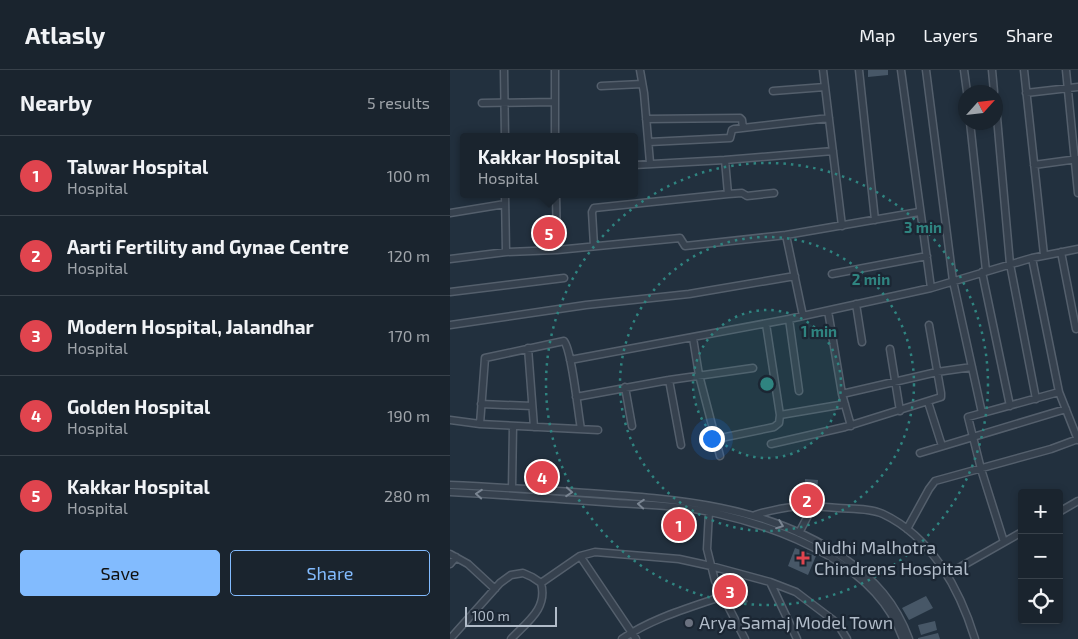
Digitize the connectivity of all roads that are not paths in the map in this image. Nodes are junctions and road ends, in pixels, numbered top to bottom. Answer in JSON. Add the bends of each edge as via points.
{"nodes":[{"id":1,"x":504,"y":70,"type":"edge"},
{"id":2,"x":555,"y":70,"type":"edge"},
{"id":3,"x":640,"y":70,"type":"edge"},
{"id":4,"x":823,"y":70,"type":"edge"},
{"id":5,"x":859,"y":70,"type":"edge"},
{"id":6,"x":901,"y":70,"type":"edge"},
{"id":7,"x":926,"y":70,"type":"edge"},
{"id":8,"x":964,"y":70,"type":"edge"},
{"id":9,"x":992,"y":70,"type":"edge"},
{"id":10,"x":1024,"y":70,"type":"edge"},
{"id":11,"x":1066,"y":70,"type":"edge"},
{"id":12,"x":642,"y":84,"type":"junction"},
{"id":13,"x":966,"y":85,"type":"edge"},
{"id":14,"x":993,"y":85,"type":"edge"},
{"id":15,"x":601,"y":86,"type":"dead end"},
{"id":16,"x":825,"y":87,"type":"junction"},
{"id":17,"x":1078,"y":87,"type":"edge"},
{"id":18,"x":1066,"y":88,"type":"junction"},
{"id":19,"x":772,"y":91,"type":"dead end"},
{"id":20,"x":1026,"y":93,"type":"junction"},
{"id":21,"x":555,"y":102,"type":"junction"},
{"id":22,"x":482,"y":103,"type":"dead end"},
{"id":23,"x":504,"y":103,"type":"junction"},
{"id":24,"x":829,"y":118,"type":"junction"},
{"id":25,"x":646,"y":120,"type":"junction"},
{"id":26,"x":743,"y":128,"type":"junction"},
{"id":27,"x":971,"y":130,"type":"edge"},
{"id":28,"x":998,"y":130,"type":"edge"},
{"id":29,"x":504,"y":133,"type":"edge"},
{"id":30,"x":555,"y":133,"type":"edge"},
{"id":31,"x":649,"y":142,"type":"junction"},
{"id":32,"x":834,"y":151,"type":"junction"},
{"id":33,"x":725,"y":160,"type":"junction"},
{"id":34,"x":1077,"y":160,"type":"edge"},
{"id":35,"x":650,"y":164,"type":"junction"},
{"id":36,"x":638,"y":165,"type":"edge"},
{"id":37,"x":1034,"y":165,"type":"junction"},
{"id":38,"x":774,"y":193,"type":"dead end"},
{"id":39,"x":1078,"y":193,"type":"edge"},
{"id":40,"x":728,"y":194,"type":"junction"},
{"id":41,"x":505,"y":198,"type":"edge"},
{"id":42,"x":556,"y":198,"type":"edge"},
{"id":43,"x":505,"y":204,"type":"junction"},
{"id":44,"x":919,"y":212,"type":"junction"},
{"id":45,"x":450,"y":213,"type":"edge"},
{"id":46,"x":875,"y":220,"type":"junction"},
{"id":47,"x":842,"y":226,"type":"junction"},
{"id":48,"x":786,"y":235,"type":"junction"},
{"id":49,"x":594,"y":246,"type":"junction"},
{"id":50,"x":1078,"y":249,"type":"edge"},
{"id":51,"x":556,"y":250,"type":"junction"},
{"id":52,"x":506,"y":252,"type":"junction"},
{"id":53,"x":1061,"y":252,"type":"junction"},
{"id":54,"x":1044,"y":255,"type":"junction"},
{"id":55,"x":927,"y":256,"type":"junction"},
{"id":56,"x":1032,"y":258,"type":"junction"},
{"id":57,"x":450,"y":259,"type":"edge"},
{"id":58,"x":1010,"y":264,"type":"junction"},
{"id":59,"x":984,"y":271,"type":"junction"},
{"id":60,"x":832,"y":274,"type":"dead end"},
{"id":61,"x":795,"y":276,"type":"junction"},
{"id":62,"x":564,"y":278,"type":"dead end"},
{"id":63,"x":953,"y":281,"type":"junction"},
{"id":64,"x":931,"y":288,"type":"junction"},
{"id":65,"x":450,"y":292,"type":"edge"},
{"id":66,"x":856,"y":304,"type":"junction"},
{"id":67,"x":828,"y":311,"type":"junction"},
{"id":68,"x":804,"y":316,"type":"junction"},
{"id":69,"x":789,"y":319,"type":"junction"},
{"id":70,"x":766,"y":324,"type":"junction"},
{"id":71,"x":450,"y":325,"type":"edge"},
{"id":72,"x":928,"y":326,"type":"dead end"},
{"id":73,"x":1076,"y":329,"type":"dead end"},
{"id":74,"x":693,"y":338,"type":"junction"},
{"id":75,"x":862,"y":342,"type":"dead end"},
{"id":76,"x":528,"y":348,"type":"junction"},
{"id":77,"x":890,"y":350,"type":"dead end"},
{"id":78,"x":570,"y":360,"type":"junction"},
{"id":79,"x":972,"y":367,"type":"junction"},
{"id":80,"x":753,"y":368,"type":"dead end"},
{"id":81,"x":937,"y":372,"type":"junction"},
{"id":82,"x":699,"y":375,"type":"junction"},
{"id":83,"x":669,"y":380,"type":"junction"},
{"id":84,"x":895,"y":382,"type":"junction"},
{"id":85,"x":625,"y":387,"type":"junction"},
{"id":86,"x":799,"y":391,"type":"dead end"},
{"id":87,"x":1060,"y":392,"type":"junction"},
{"id":88,"x":842,"y":394,"type":"junction"},
{"id":89,"x":576,"y":397,"type":"junction"},
{"id":90,"x":1036,"y":399,"type":"junction"},
{"id":91,"x":928,"y":402,"type":"junction"},
{"id":92,"x":481,"y":404,"type":"junction"},
{"id":93,"x":845,"y":404,"type":"junction"},
{"id":94,"x":532,"y":406,"type":"junction"},
{"id":95,"x":1010,"y":406,"type":"junction"},
{"id":96,"x":1066,"y":409,"type":"junction"},
{"id":97,"x":900,"y":411,"type":"junction"},
{"id":98,"x":982,"y":413,"type":"junction"},
{"id":99,"x":780,"y":415,"type":"junction"},
{"id":100,"x":450,"y":420,"type":"edge"},
{"id":101,"x":480,"y":424,"type":"junction"},
{"id":102,"x":513,"y":426,"type":"junction"},
{"id":103,"x":632,"y":426,"type":"dead end"},
{"id":104,"x":851,"y":426,"type":"junction"},
{"id":105,"x":534,"y":427,"type":"junction"},
{"id":106,"x":581,"y":429,"type":"junction"},
{"id":107,"x":598,"y":430,"type":"dead end"},
{"id":108,"x":972,"y":436,"type":"junction"},
{"id":109,"x":716,"y":439,"type":"junction"},
{"id":110,"x":1078,"y":440,"type":"edge"},
{"id":111,"x":771,"y":444,"type":"dead end"},
{"id":112,"x":681,"y":446,"type":"dead end"},
{"id":113,"x":942,"y":446,"type":"junction"},
{"id":114,"x":920,"y":453,"type":"dead end"},
{"id":115,"x":720,"y":456,"type":"dead end"},
{"id":116,"x":981,"y":469,"type":"junction"},
{"id":117,"x":450,"y":485,"type":"edge"},
{"id":118,"x":512,"y":488,"type":"junction"},
{"id":119,"x":450,"y":492,"type":"edge"},
{"id":120,"x":1078,"y":501,"type":"edge"},
{"id":121,"x":813,"y":506,"type":"junction"},
{"id":122,"x":1063,"y":510,"type":"edge"},
{"id":123,"x":709,"y":512,"type":"junction"},
{"id":124,"x":754,"y":515,"type":"junction"},
{"id":125,"x":907,"y":529,"type":"junction"},
{"id":126,"x":799,"y":533,"type":"junction"},
{"id":127,"x":1018,"y":534,"type":"edge"},
{"id":128,"x":1004,"y":542,"type":"junction"},
{"id":129,"x":453,"y":556,"type":"edge"},
{"id":130,"x":580,"y":556,"type":"junction"},
{"id":131,"x":450,"y":564,"type":"edge"},
{"id":132,"x":711,"y":566,"type":"junction"},
{"id":133,"x":948,"y":574,"type":"junction"},
{"id":134,"x":770,"y":582,"type":"junction"},
{"id":135,"x":541,"y":583,"type":"junction"},
{"id":136,"x":495,"y":589,"type":"junction"},
{"id":137,"x":723,"y":596,"type":"junction"},
{"id":138,"x":631,"y":633,"type":"junction"},
{"id":139,"x":450,"y":639,"type":"edge"},
{"id":140,"x":511,"y":639,"type":"edge"},
{"id":141,"x":622,"y":639,"type":"edge"},
{"id":142,"x":636,"y":639,"type":"edge"},
{"id":143,"x":746,"y":639,"type":"edge"},
{"id":144,"x":797,"y":639,"type":"edge"},
{"id":145,"x":847,"y":639,"type":"edge"},
{"id":146,"x":903,"y":639,"type":"edge"},
{"id":147,"x":909,"y":639,"type":"edge"},
{"id":148,"x":976,"y":639,"type":"edge"}],
"edges":[{"from":1,"to":23,"type":"street"},
{"from":2,"to":21,"type":"street"},
{"from":3,"to":12,"type":"street"},
{"from":4,"to":16,"type":"street"},
{"from":5,"to":46,"type":"street"},
{"from":6,"to":44,"type":"street"},
{"from":7,"to":63,"type":"street"},
{"from":8,"to":13,"type":"street"},
{"from":9,"to":14,"type":"street"},
{"from":10,"to":20,"type":"street"},
{"from":11,"to":18,"type":"street"},
{"from":12,"to":15,"type":"street"},
{"from":12,"to":25,"type":"street"},
{"from":16,"to":19,"type":"street"},
{"from":16,"to":24,"type":"street"},
{"from":17,"to":18,"type":"street"},
{"from":18,"to":20,"type":"street"},
{"from":18,"to":34,"type":"street"},
{"from":20,"to":37,"type":"street"},
{"from":21,"to":23,"type":"street"},
{"from":21,"to":30,"type":"street"},
{"from":22,"to":23,"type":"street"},
{"from":23,"to":29,"type":"street"},
{"from":24,"to":26,"type":"street"},
{"from":24,"to":32,"type":"street"},
{"from":25,"to":26,"type":"street","via":[[740,118]]},
{"from":25,"to":31,"type":"street"},
{"from":26,"to":31,"type":"street","via":[[732,130],[730,138]]},
{"from":27,"to":59,"type":"street"},
{"from":28,"to":58,"type":"street"},
{"from":31,"to":35,"type":"street"},
{"from":32,"to":33,"type":"street"},
{"from":32,"to":47,"type":"street"},
{"from":33,"to":35,"type":"street"},
{"from":33,"to":40,"type":"street"},
{"from":34,"to":37,"type":"street"},
{"from":34,"to":39,"type":"street"},
{"from":35,"to":36,"type":"street"},
{"from":37,"to":54,"type":"street"},
{"from":38,"to":40,"type":"street"},
{"from":40,"to":49,"type":"street","via":[[594,208]]},
{"from":41,"to":43,"type":"street"},
{"from":42,"to":51,"type":"street"},
{"from":43,"to":45,"type":"street"},
{"from":43,"to":52,"type":"street"},
{"from":44,"to":46,"type":"street"},
{"from":44,"to":55,"type":"street"},
{"from":46,"to":47,"type":"street"},
{"from":47,"to":48,"type":"street"},
{"from":48,"to":49,"type":"street","via":[[685,246],[680,238]]},
{"from":48,"to":61,"type":"street"},
{"from":49,"to":51,"type":"street"},
{"from":50,"to":53,"type":"street"},
{"from":51,"to":52,"type":"street"},
{"from":52,"to":57,"type":"street"},
{"from":53,"to":54,"type":"street"},
{"from":53,"to":73,"type":"street"},
{"from":54,"to":56,"type":"street"},
{"from":55,"to":60,"type":"street"},
{"from":55,"to":64,"type":"street"},
{"from":56,"to":58,"type":"street"},
{"from":56,"to":87,"type":"street"},
{"from":58,"to":59,"type":"street"},
{"from":58,"to":90,"type":"street"},
{"from":59,"to":63,"type":"street"},
{"from":59,"to":95,"type":"street"},
{"from":61,"to":68,"type":"street"},
{"from":61,"to":71,"type":"street","via":[[689,294]]},
{"from":62,"to":65,"type":"street"},
{"from":63,"to":64,"type":"street"},
{"from":63,"to":79,"type":"street"},
{"from":64,"to":66,"type":"street"},
{"from":66,"to":67,"type":"street"},
{"from":66,"to":75,"type":"street"},
{"from":67,"to":68,"type":"street"},
{"from":67,"to":88,"type":"street"},
{"from":68,"to":69,"type":"street"},
{"from":69,"to":70,"type":"street"},
{"from":69,"to":86,"type":"street"},
{"from":70,"to":74,"type":"street"},
{"from":70,"to":99,"type":"street"},
{"from":72,"to":81,"type":"street"},
{"from":74,"to":78,"type":"street"},
{"from":74,"to":82,"type":"street"},
{"from":76,"to":78,"type":"street","via":[[564,342]]},
{"from":76,"to":92,"type":"street","via":[[485,358]]},
{"from":76,"to":94,"type":"street"},
{"from":77,"to":84,"type":"street"},
{"from":78,"to":89,"type":"street"},
{"from":79,"to":81,"type":"street"},
{"from":79,"to":98,"type":"street"},
{"from":80,"to":82,"type":"street"},
{"from":81,"to":84,"type":"street"},
{"from":81,"to":91,"type":"street","via":[[941,396]]},
{"from":82,"to":83,"type":"street"},
{"from":82,"to":109,"type":"street"},
{"from":83,"to":85,"type":"street"},
{"from":83,"to":112,"type":"street"},
{"from":84,"to":88,"type":"street"},
{"from":84,"to":97,"type":"street"},
{"from":85,"to":89,"type":"street"},
{"from":85,"to":103,"type":"street"},
{"from":87,"to":90,"type":"street"},
{"from":87,"to":96,"type":"street"},
{"from":88,"to":93,"type":"street"},
{"from":89,"to":106,"type":"street"},
{"from":90,"to":95,"type":"street"},
{"from":91,"to":97,"type":"street"},
{"from":91,"to":113,"type":"street"},
{"from":92,"to":94,"type":"street"},
{"from":92,"to":101,"type":"street"},
{"from":93,"to":99,"type":"street"},
{"from":93,"to":104,"type":"street"},
{"from":94,"to":105,"type":"street"},
{"from":95,"to":98,"type":"street"},
{"from":96,"to":108,"type":"street"},
{"from":96,"to":110,"type":"street"},
{"from":97,"to":104,"type":"street"},
{"from":98,"to":108,"type":"street","via":[[968,417]]},
{"from":99,"to":109,"type":"street","via":[[779,423],[774,427]]},
{"from":100,"to":101,"type":"street"},
{"from":101,"to":102,"type":"street"},
{"from":102,"to":105,"type":"street"},
{"from":102,"to":118,"type":"street"},
{"from":104,"to":111,"type":"street"},
{"from":105,"to":106,"type":"street"},
{"from":106,"to":107,"type":"street"},
{"from":108,"to":113,"type":"street"},
{"from":108,"to":116,"type":"street"},
{"from":109,"to":115,"type":"street"},
{"from":110,"to":116,"type":"street"},
{"from":113,"to":114,"type":"street"},
{"from":116,"to":125,"type":"street","via":[[932,484]]},
{"from":116,"to":128,"type":"street"},
{"from":117,"to":118,"type":"street"},
{"from":118,"to":124,"type":"street","one_way":true,"via":[[675,500]]},
{"from":123,"to":119,"type":"street","one_way":true,"via":[[667,506]]},
{"from":120,"to":122,"type":"street"},
{"from":121,"to":124,"type":"street","via":[[784,507]]},
{"from":121,"to":125,"type":"street","via":[[882,514]]},
{"from":121,"to":126,"type":"street"},
{"from":123,"to":132,"type":"street","via":[[707,549]]},
{"from":123,"to":146,"type":"street","via":[[763,525],[838,561],[872,588],[887,607]]},
{"from":124,"to":126,"type":"street","one_way":true},
{"from":125,"to":133,"type":"street"},
{"from":126,"to":147,"type":"street","via":[[827,546],[861,570],[888,598]]},
{"from":127,"to":128,"type":"street"},
{"from":128,"to":133,"type":"street"},
{"from":129,"to":131,"type":"street"},
{"from":129,"to":136,"type":"street","via":[[468,564]]},
{"from":130,"to":132,"type":"street","via":[[595,552],[679,559]]},
{"from":130,"to":135,"type":"street"},
{"from":130,"to":138,"type":"street"},
{"from":132,"to":134,"type":"street"},
{"from":132,"to":137,"type":"street"},
{"from":133,"to":148,"type":"street"},
{"from":134,"to":144,"type":"street"},
{"from":134,"to":145,"type":"street","via":[[796,592],[837,623]]},
{"from":135,"to":136,"type":"street","via":[[523,573],[511,575]]},
{"from":135,"to":140,"type":"street","via":[[543,600]]},
{"from":136,"to":139,"type":"street"},
{"from":137,"to":138,"type":"street","via":[[659,619]]},
{"from":137,"to":143,"type":"street"},
{"from":138,"to":141,"type":"street"},
{"from":138,"to":142,"type":"street"}]}
